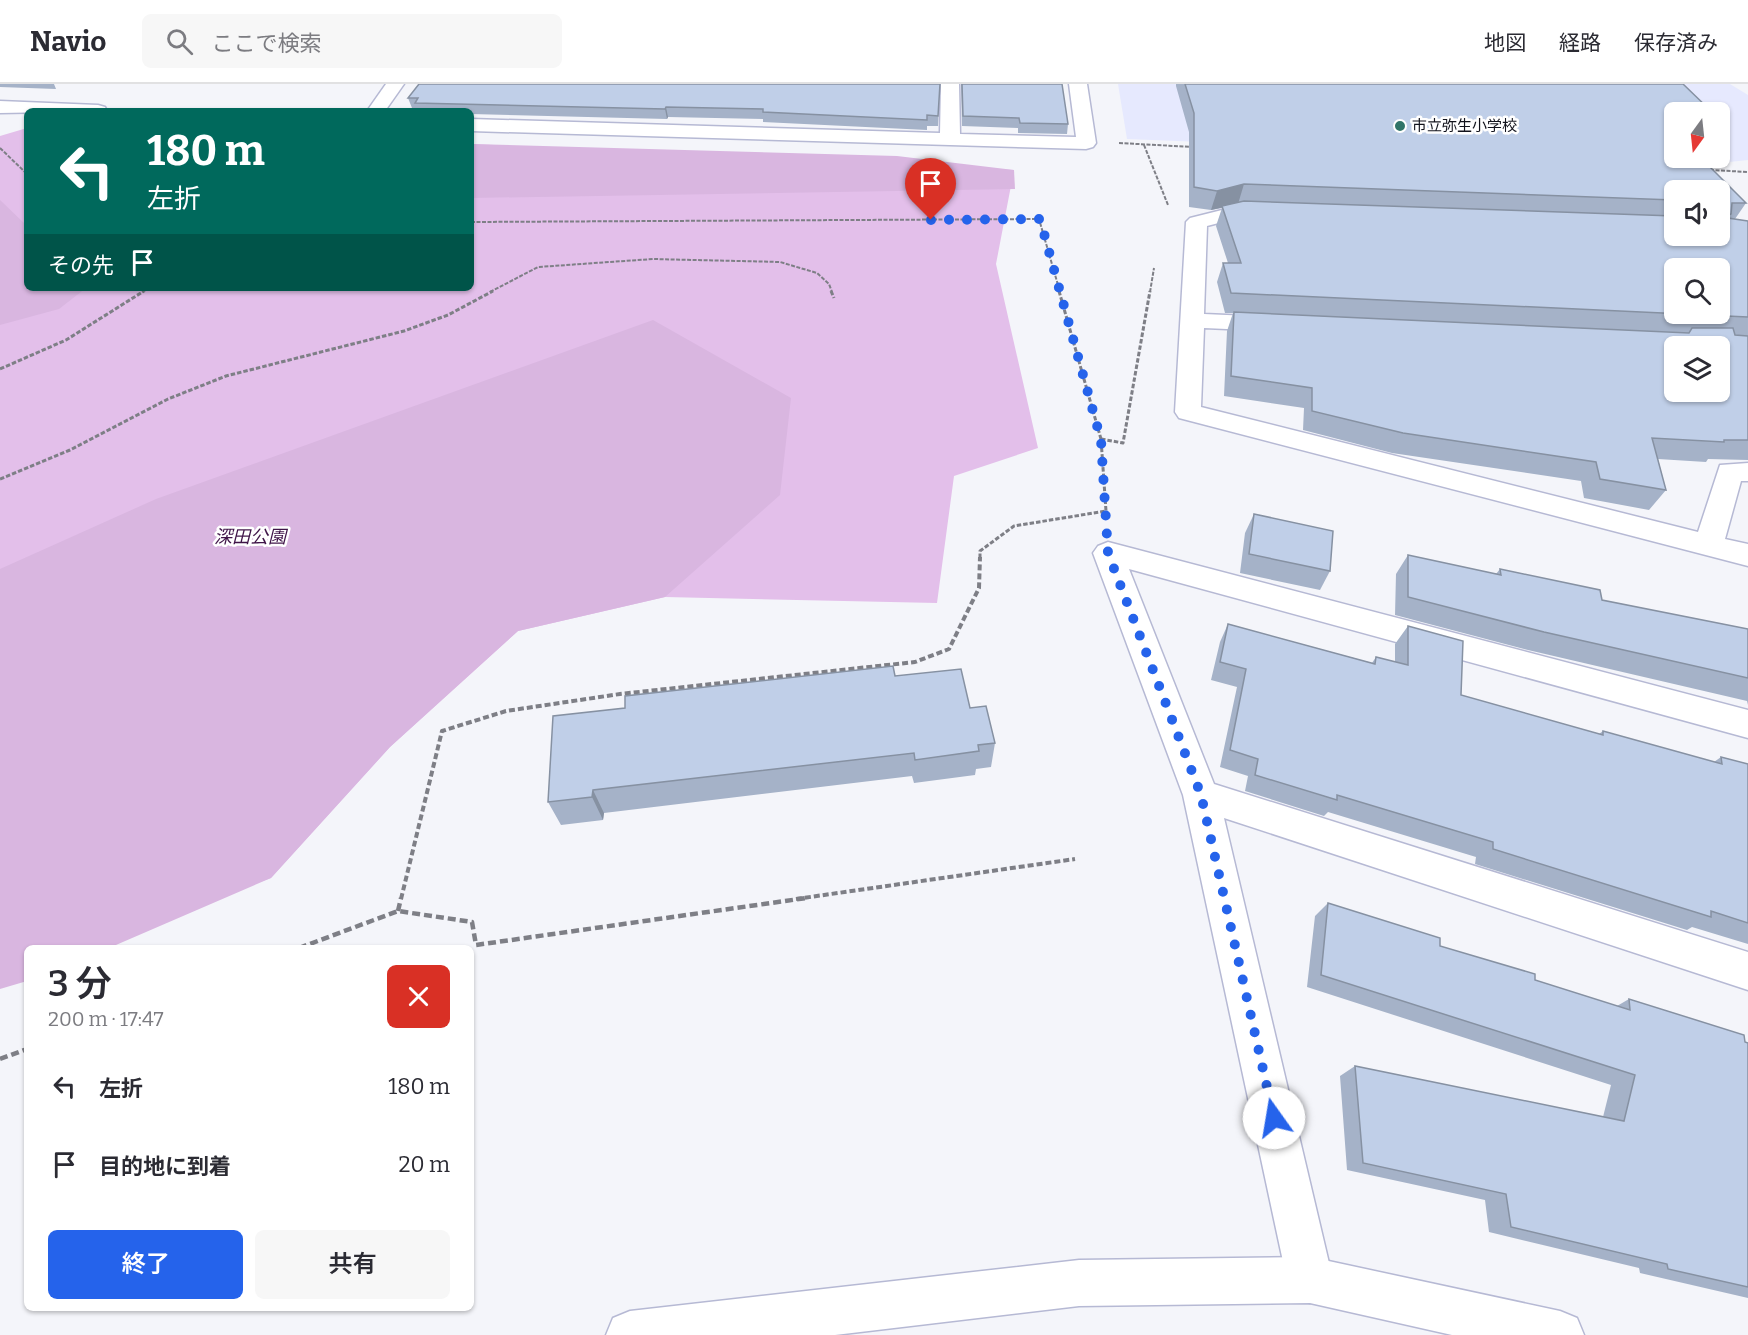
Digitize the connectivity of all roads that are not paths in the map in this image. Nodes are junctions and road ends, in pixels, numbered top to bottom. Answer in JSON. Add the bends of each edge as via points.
{"nodes":[{"id":1,"x":394,"y":84,"type":"edge"},
{"id":2,"x":950,"y":84,"type":"edge"},
{"id":3,"x":1078,"y":84,"type":"edge"},
{"id":4,"x":0,"y":107,"type":"edge"},
{"id":5,"x":24,"y":108,"type":"edge"},
{"id":6,"x":378,"y":108,"type":"edge"},
{"id":7,"x":474,"y":125,"type":"edge"},
{"id":8,"x":950,"y":139,"type":"junction"},
{"id":9,"x":1285,"y":213,"type":"edge"},
{"id":10,"x":1192,"y":320,"type":"junction"},
{"id":11,"x":1298,"y":325,"type":"edge"},
{"id":12,"x":1748,"y":472,"type":"edge"},
{"id":13,"x":1709,"y":545,"type":"junction"},
{"id":14,"x":1748,"y":555,"type":"edge"},
{"id":15,"x":1748,"y":723,"type":"edge"},
{"id":16,"x":1201,"y":795,"type":"junction"},
{"id":17,"x":1748,"y":971,"type":"edge"},
{"id":18,"x":1310,"y":1280,"type":"junction"},
{"id":19,"x":630,"y":1335,"type":"edge"},
{"id":20,"x":1560,"y":1335,"type":"edge"}],
"edges":[{"from":1,"to":6,"type":"street"},
{"from":2,"to":8,"type":"street"},
{"from":3,"to":8,"type":"street","via":[[1086,143]]},
{"from":4,"to":5,"type":"street"},
{"from":7,"to":8,"type":"street"},
{"from":9,"to":10,"type":"street","via":[[1238,212],[1197,222]]},
{"from":10,"to":11,"type":"street"},
{"from":10,"to":13,"type":"street","via":[[1188,412]]},
{"from":12,"to":13,"type":"street","via":[[1730,472]]},
{"from":13,"to":14,"type":"street"},
{"from":15,"to":16,"type":"street","via":[[1108,553]]},
{"from":16,"to":17,"type":"street"},
{"from":16,"to":18,"type":"street"},
{"from":18,"to":19,"type":"street","via":[[1078,1283]]},
{"from":18,"to":20,"type":"street"}]}
